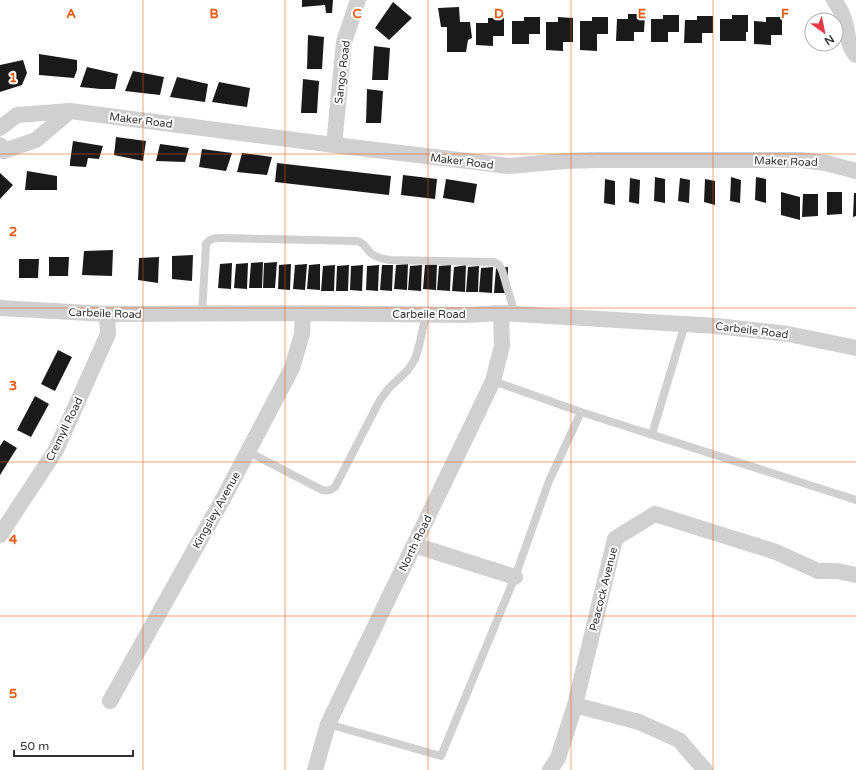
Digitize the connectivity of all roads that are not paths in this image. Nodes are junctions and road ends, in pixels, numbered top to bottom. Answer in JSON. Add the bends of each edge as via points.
{"nodes":[{"id":1,"x":358,"y":0,"type":"edge"},
{"id":2,"x":834,"y":0,"type":"edge"},
{"id":3,"x":856,"y":55,"type":"edge"},
{"id":4,"x":70,"y":111,"type":"junction"},
{"id":5,"x":0,"y":128,"type":"edge"},
{"id":6,"x":0,"y":145,"type":"edge"},
{"id":7,"x":334,"y":145,"type":"junction"},
{"id":8,"x":856,"y":171,"type":"edge"},
{"id":9,"x":0,"y":308,"type":"edge"},
{"id":10,"x":303,"y":313,"type":"junction"},
{"id":11,"x":107,"y":314,"type":"junction"},
{"id":12,"x":202,"y":314,"type":"junction"},
{"id":13,"x":426,"y":314,"type":"junction"},
{"id":14,"x":508,"y":314,"type":"junction"},
{"id":15,"x":685,"y":324,"type":"junction"},
{"id":16,"x":856,"y":348,"type":"edge"},
{"id":17,"x":493,"y":381,"type":"junction"},
{"id":18,"x":581,"y":412,"type":"junction"},
{"id":19,"x":652,"y":434,"type":"junction"},
{"id":20,"x":248,"y":451,"type":"junction"},
{"id":21,"x":856,"y":500,"type":"edge"},
{"id":22,"x":0,"y":535,"type":"edge"},
{"id":23,"x":414,"y":545,"type":"junction"},
{"id":24,"x":856,"y":575,"type":"edge"},
{"id":25,"x":515,"y":577,"type":"junction"},
{"id":26,"x":110,"y":701,"type":"dead end"},
{"id":27,"x":574,"y":705,"type":"junction"},
{"id":28,"x":328,"y":724,"type":"junction"},
{"id":29,"x":315,"y":770,"type":"edge"},
{"id":30,"x":550,"y":770,"type":"edge"},
{"id":31,"x":705,"y":770,"type":"edge"}],
"edges":[{"from":1,"to":7,"type":"street","name":"Sango Road","via":[[344,42]]},
{"from":2,"to":3,"type":"street"},
{"from":4,"to":5,"type":"street","name":"Maker Road","via":[[17,116]]},
{"from":4,"to":6,"type":"street","via":[[36,140],[4,151]]},
{"from":4,"to":7,"type":"street","name":"Maker Road"},
{"from":7,"to":8,"type":"street","name":"Maker Road","via":[[509,166],[597,160],[800,160],[826,163]]},
{"from":9,"to":11,"type":"street","name":"Carbeile Road"},
{"from":10,"to":12,"type":"street","name":"Carbeile Road"},
{"from":10,"to":13,"type":"street","name":"Carbeile Road"},
{"from":10,"to":20,"type":"street","name":"Kingsley Avenue","via":[[302,334],[292,368]]},
{"from":11,"to":12,"type":"street","name":"Carbeile Road"},
{"from":11,"to":22,"type":"street","name":"Cremyll Road","via":[[108,334],[56,450]]},
{"from":12,"to":14,"type":"lane","via":[[206,244],[214,238],[357,241],[378,258],[389,260],[494,262],[502,270]]},
{"from":13,"to":14,"type":"street","name":"Carbeile Road"},
{"from":13,"to":20,"type":"lane","via":[[415,359],[380,400],[335,487],[327,491],[322,490]]},
{"from":14,"to":15,"type":"street","name":"Carbeile Road"},
{"from":14,"to":17,"type":"street","name":"North Road"},
{"from":15,"to":16,"type":"street","name":"Carbeile Road","via":[[788,334]]},
{"from":15,"to":19,"type":"lane"},
{"from":17,"to":18,"type":"lane"},
{"from":17,"to":23,"type":"street","name":"North Road"},
{"from":18,"to":19,"type":"lane"},
{"from":18,"to":25,"type":"lane","via":[[549,481]]},
{"from":19,"to":21,"type":"lane"},
{"from":20,"to":26,"type":"street","name":"Kingsley Avenue"},
{"from":23,"to":25,"type":"street"},
{"from":23,"to":28,"type":"street","name":"North Road"},
{"from":24,"to":27,"type":"street","name":"Peacock Avenue","via":[[818,571],[776,552],[655,514],[615,538]]},
{"from":25,"to":28,"type":"lane","via":[[441,756]]},
{"from":27,"to":30,"type":"street","name":"Peacock Avenue","via":[[558,758]]},
{"from":27,"to":31,"type":"street","via":[[638,722],[679,740]]},
{"from":28,"to":29,"type":"street","name":"North Road"}]}
